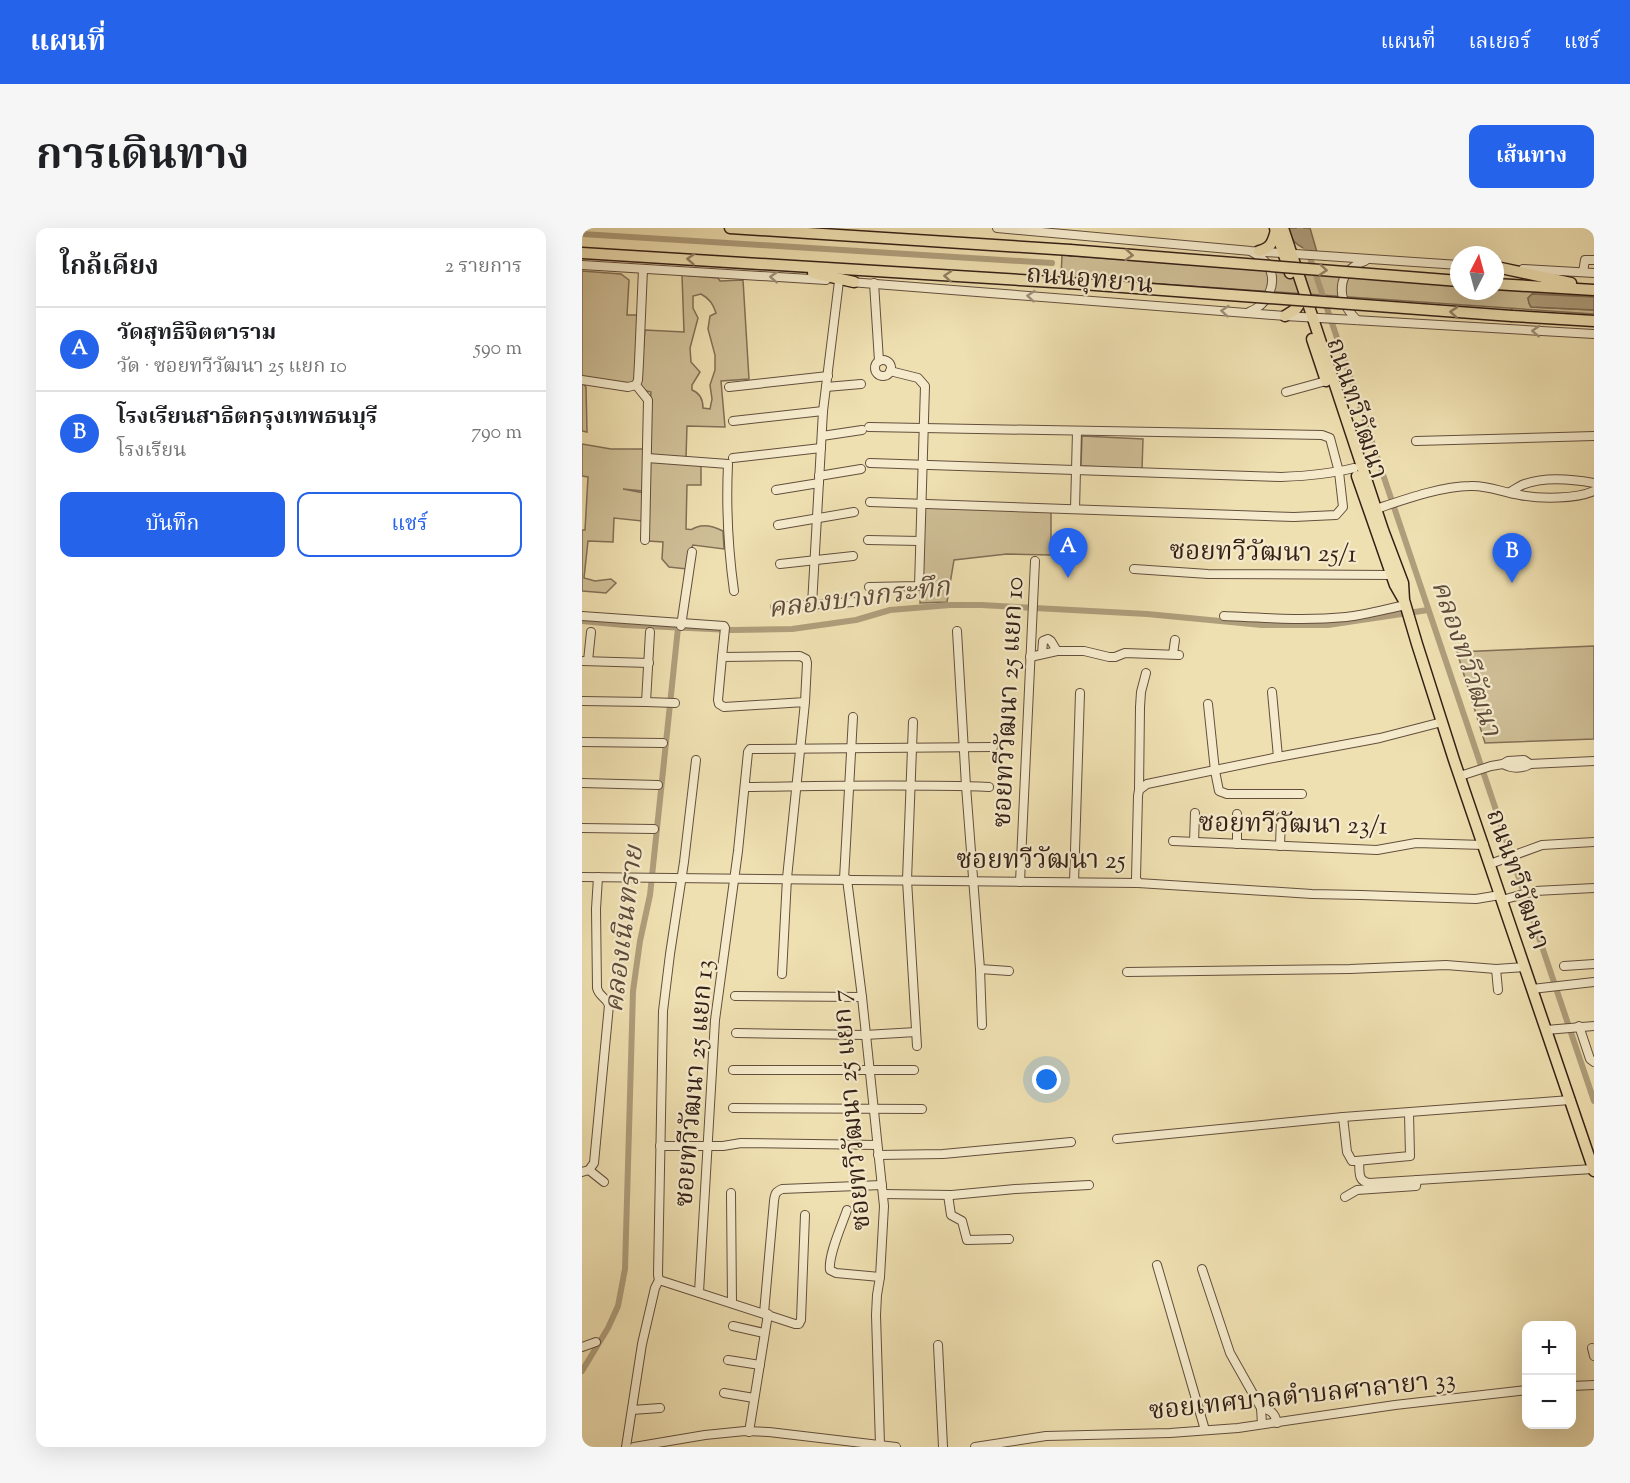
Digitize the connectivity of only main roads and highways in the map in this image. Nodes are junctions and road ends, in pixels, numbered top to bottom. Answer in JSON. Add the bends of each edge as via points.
{"nodes":[{"id":1,"x":730,"y":228,"type":"edge"},
{"id":2,"x":861,"y":228,"type":"edge"},
{"id":3,"x":1278,"y":229,"type":"edge"},
{"id":4,"x":900,"y":239,"type":"junction"},
{"id":5,"x":1255,"y":251,"type":"road end"},
{"id":6,"x":582,"y":253,"type":"edge"},
{"id":7,"x":1290,"y":254,"type":"junction"},
{"id":8,"x":766,"y":264,"type":"junction"},
{"id":9,"x":1504,"y":268,"type":"edge"},
{"id":10,"x":1450,"y":280,"type":"edge"},
{"id":11,"x":854,"y":282,"type":"road end"},
{"id":12,"x":1504,"y":285,"type":"edge"},
{"id":13,"x":1594,"y":289,"type":"edge"},
{"id":14,"x":1300,"y":303,"type":"junction"},
{"id":15,"x":1285,"y":316,"type":"road end"},
{"id":16,"x":1311,"y":317,"type":"junction"},
{"id":17,"x":1594,"y":321,"type":"edge"},
{"id":18,"x":1406,"y":608,"type":"junction"},
{"id":19,"x":1594,"y":1170,"type":"edge"}],
"edges":[{"from":1,"to":4,"type":"main road","name":"ถนนอุทยาน"},
{"from":2,"to":4,"type":"main road"},
{"from":3,"to":5,"type":"main road","via":[[1269,247]]},
{"from":3,"to":7,"type":"main road","name":"ถนนทวีวัฒนา"},
{"from":4,"to":10,"type":"main road","name":"ถนนอุทยาน","one_way":true,"bridge":true},
{"from":8,"to":6,"type":"main road","name":"ถนนอุทยาน","one_way":true},
{"from":7,"to":14,"type":"main road","name":"ถนนทวีวัฒนา"},
{"from":7,"to":16,"type":"main road","name":"ถนนทวีวัฒนา"},
{"from":8,"to":11,"type":"main road"},
{"from":17,"to":8,"type":"main road","name":"ถนนอุทยาน","one_way":true,"bridge":true},
{"from":9,"to":13,"type":"main road"},
{"from":12,"to":13,"type":"main road"},
{"from":14,"to":15,"type":"main road"},
{"from":14,"to":16,"type":"main road","name":"ถนนทวีวัฒนา"},
{"from":16,"to":18,"type":"main road","name":"ถนนทวีวัฒนา","via":[[1326,381],[1354,468]]},
{"from":16,"to":18,"type":"main road","name":"ถนนทวีวัฒนา","via":[[1381,508],[1403,583]]},
{"from":18,"to":19,"type":"main road","name":"ถนนทวีวัฒนา"}]}
